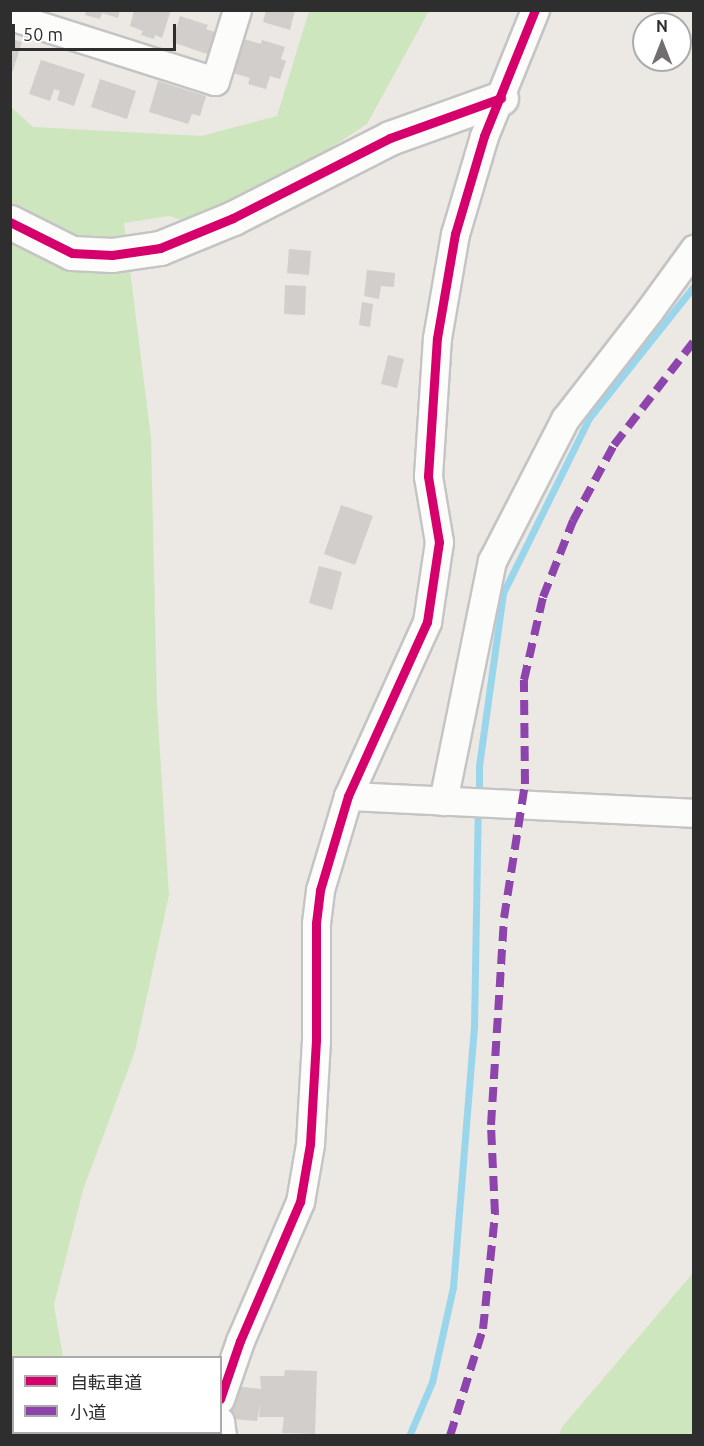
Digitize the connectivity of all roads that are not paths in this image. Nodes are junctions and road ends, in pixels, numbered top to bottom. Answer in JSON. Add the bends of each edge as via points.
{"nodes":[{"id":1,"x":237,"y":10,"type":"edge"},
{"id":2,"x":536,"y":10,"type":"edge"},
{"id":3,"x":10,"y":16,"type":"edge"},
{"id":4,"x":501,"y":98,"type":"junction"},
{"id":5,"x":10,"y":222,"type":"edge"},
{"id":6,"x":693,"y":249,"type":"edge"},
{"id":7,"x":348,"y":796,"type":"junction"},
{"id":8,"x":449,"y":802,"type":"junction"},
{"id":9,"x":693,"y":813,"type":"edge"},
{"id":10,"x":222,"y":1393,"type":"edge"}],
"edges":[{"from":1,"to":3,"type":"street","via":[[215,81]]},
{"from":2,"to":4,"type":"street"},
{"from":4,"to":5,"type":"street","via":[[390,138],[233,218],[160,248],[112,255],[72,253]]},
{"from":4,"to":7,"type":"street","via":[[484,136],[454,234],[437,338],[428,476],[439,542],[427,622]]},
{"from":6,"to":8,"type":"street","via":[[565,419],[492,561]]},
{"from":7,"to":8,"type":"street"},
{"from":7,"to":10,"type":"street","via":[[320,890],[316,923],[315,1064],[310,1144],[300,1202],[240,1341]]},
{"from":8,"to":9,"type":"street"}]}
